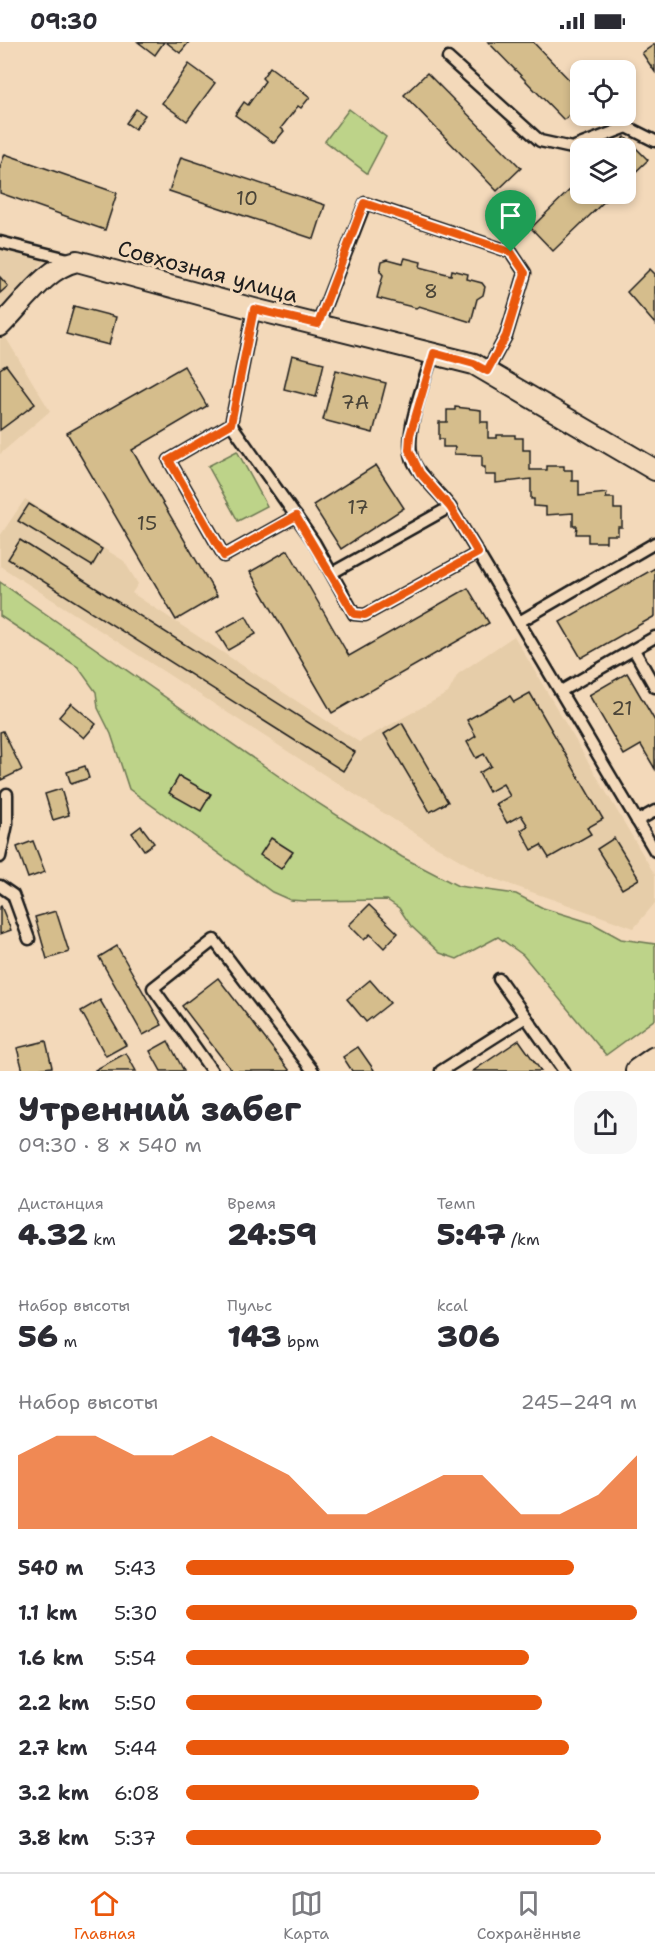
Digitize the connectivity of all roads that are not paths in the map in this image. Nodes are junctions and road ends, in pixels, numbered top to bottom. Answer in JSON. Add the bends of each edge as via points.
{"nodes":[{"id":1,"x":448,"y":58,"type":"dead end"},
{"id":2,"x":655,"y":141,"type":"edge"},
{"id":3,"x":0,"y":242,"type":"edge"},
{"id":4,"x":77,"y":261,"type":"junction"},
{"id":5,"x":254,"y":309,"type":"junction"},
{"id":6,"x":318,"y":324,"type":"junction"},
{"id":7,"x":0,"y":326,"type":"edge"},
{"id":8,"x":434,"y":353,"type":"junction"},
{"id":9,"x":487,"y":371,"type":"junction"},
{"id":10,"x":231,"y":424,"type":"junction"},
{"id":11,"x":655,"y":470,"type":"edge"},
{"id":12,"x":450,"y":507,"type":"junction"},
{"id":13,"x":296,"y":516,"type":"junction"},
{"id":14,"x":655,"y":543,"type":"edge"},
{"id":15,"x":478,"y":553,"type":"junction"},
{"id":16,"x":332,"y":573,"type":"junction"},
{"id":17,"x":519,"y":622,"type":"junction"},
{"id":18,"x":655,"y":637,"type":"edge"},
{"id":19,"x":633,"y":650,"type":"junction"},
{"id":20,"x":655,"y":687,"type":"edge"},
{"id":21,"x":561,"y":691,"type":"junction"},
{"id":22,"x":7,"y":794,"type":"dead end"},
{"id":23,"x":655,"y":811,"type":"edge"},
{"id":24,"x":637,"y":821,"type":"junction"},
{"id":25,"x":655,"y":851,"type":"edge"},
{"id":26,"x":0,"y":857,"type":"edge"},
{"id":27,"x":0,"y":876,"type":"edge"},
{"id":28,"x":0,"y":886,"type":"edge"},
{"id":29,"x":29,"y":939,"type":"dead end"},
{"id":30,"x":499,"y":979,"type":"dead end"},
{"id":31,"x":526,"y":1017,"type":"junction"},
{"id":32,"x":655,"y":1059,"type":"edge"},
{"id":33,"x":212,"y":1071,"type":"edge"},
{"id":34,"x":314,"y":1071,"type":"edge"},
{"id":35,"x":441,"y":1071,"type":"edge"},
{"id":36,"x":564,"y":1071,"type":"edge"},
{"id":37,"x":638,"y":1071,"type":"edge"}],
"edges":[{"from":1,"to":2,"type":"lane","via":[[540,141],[572,148],[627,127]]},
{"from":3,"to":4,"type":"lane"},
{"from":4,"to":5,"type":"street","name":"Совхозная улица"},
{"from":4,"to":7,"type":"street","via":[[62,264],[52,272]]},
{"from":5,"to":6,"type":"street","name":"Совхозная улица"},
{"from":5,"to":10,"type":"lane"},
{"from":6,"to":8,"type":"street","name":"Совхозная улица"},
{"from":6,"to":9,"type":"lane","via":[[364,203],[511,252],[525,273],[506,336]]},
{"from":8,"to":9,"type":"street","name":"Совхозная улица"},
{"from":8,"to":12,"type":"lane","via":[[409,450],[420,473]]},
{"from":9,"to":11,"type":"street","name":"Совхозная улица"},
{"from":10,"to":13,"type":"lane"},
{"from":10,"to":13,"type":"lane","via":[[169,460],[224,556]]},
{"from":12,"to":15,"type":"lane"},
{"from":12,"to":16,"type":"lane"},
{"from":13,"to":16,"type":"lane"},
{"from":14,"to":17,"type":"lane"},
{"from":15,"to":16,"type":"lane","via":[[365,615],[354,614]]},
{"from":15,"to":17,"type":"lane"},
{"from":17,"to":21,"type":"lane"},
{"from":18,"to":19,"type":"lane"},
{"from":19,"to":20,"type":"lane"},
{"from":19,"to":21,"type":"lane"},
{"from":21,"to":24,"type":"lane"},
{"from":22,"to":26,"type":"lane","via":[[7,824]]},
{"from":23,"to":24,"type":"lane"},
{"from":24,"to":25,"type":"lane"},
{"from":27,"to":28,"type":"lane"},
{"from":28,"to":29,"type":"lane","via":[[13,895]]},
{"from":30,"to":31,"type":"lane"},
{"from":31,"to":35,"type":"lane"},
{"from":31,"to":36,"type":"lane"},
{"from":32,"to":37,"type":"street"},
{"from":33,"to":34,"type":"lane","via":[[153,988],[214,940]]}]}
